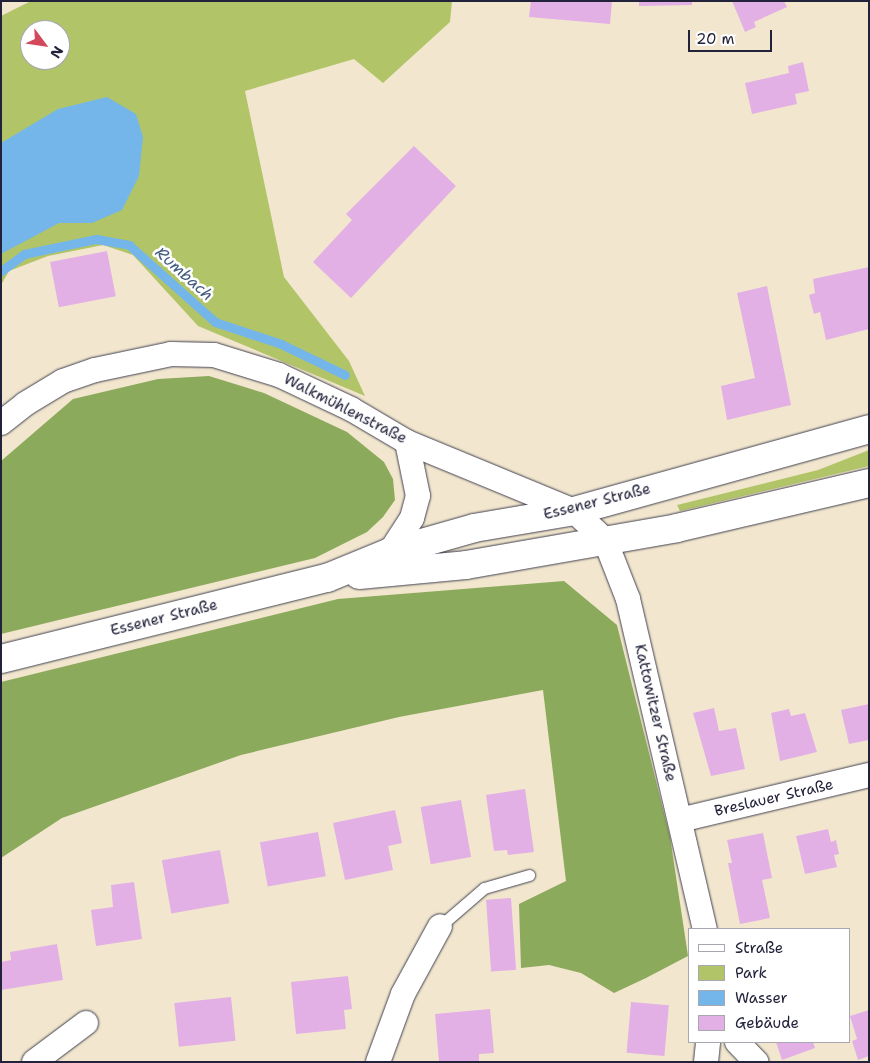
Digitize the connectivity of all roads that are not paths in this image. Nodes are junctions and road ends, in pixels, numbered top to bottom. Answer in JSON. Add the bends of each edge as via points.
{"nodes":[{"id":1,"x":1,"y":423,"type":"edge"},
{"id":2,"x":869,"y":429,"type":"edge"},
{"id":3,"x":407,"y":442,"type":"junction"},
{"id":4,"x":869,"y":483,"type":"edge"},
{"id":5,"x":574,"y":511,"type":"junction"},
{"id":6,"x":605,"y":540,"type":"junction"},
{"id":7,"x":390,"y":552,"type":"junction"},
{"id":8,"x":327,"y":578,"type":"junction"},
{"id":9,"x":1,"y":659,"type":"edge"},
{"id":10,"x":869,"y":775,"type":"edge"},
{"id":11,"x":680,"y":820,"type":"junction"},
{"id":12,"x":529,"y":875,"type":"dead end"},
{"id":13,"x":440,"y":926,"type":"joint"},
{"id":14,"x":705,"y":928,"type":"edge"},
{"id":15,"x":86,"y":1023,"type":"dead end"},
{"id":16,"x":708,"y":1043,"type":"edge"},
{"id":17,"x":738,"y":1043,"type":"edge"},
{"id":18,"x":34,"y":1062,"type":"edge"},
{"id":19,"x":378,"y":1062,"type":"edge"},
{"id":20,"x":706,"y":1062,"type":"edge"},
{"id":21,"x":756,"y":1062,"type":"edge"}],
"edges":[{"from":1,"to":3,"type":"street","name":"Walkmühlenstraße","via":[[25,404],[63,382],[95,370],[171,354],[214,355],[278,375],[350,408]]},
{"from":2,"to":5,"type":"main road","name":"Essener Straße"},
{"from":3,"to":5,"type":"street","name":"Walkmühlenstraße"},
{"from":3,"to":7,"type":"street","via":[[418,496],[412,518]]},
{"from":4,"to":6,"type":"main road","name":"Essener Straße","via":[[677,528]]},
{"from":5,"to":6,"type":"street","name":"Kattowitzer Straße"},
{"from":5,"to":7,"type":"main road","name":"Essener Straße","via":[[474,528]]},
{"from":6,"to":8,"type":"main road","name":"Essener Straße","via":[[466,565]]},
{"from":6,"to":11,"type":"street","name":"Kattowitzer Straße","via":[[633,615]]},
{"from":7,"to":8,"type":"main road","name":"Essener Straße"},
{"from":8,"to":9,"type":"main road","name":"Essener Straße"},
{"from":10,"to":11,"type":"street","name":"Breslauer Straße"},
{"from":11,"to":14,"type":"street","name":"Kattowitzer Straße"},
{"from":12,"to":13,"type":"lane","via":[[484,888]]},
{"from":13,"to":19,"type":"street","via":[[403,994]]},
{"from":15,"to":18,"type":"street"},
{"from":16,"to":20,"type":"street"},
{"from":17,"to":21,"type":"street"}]}
